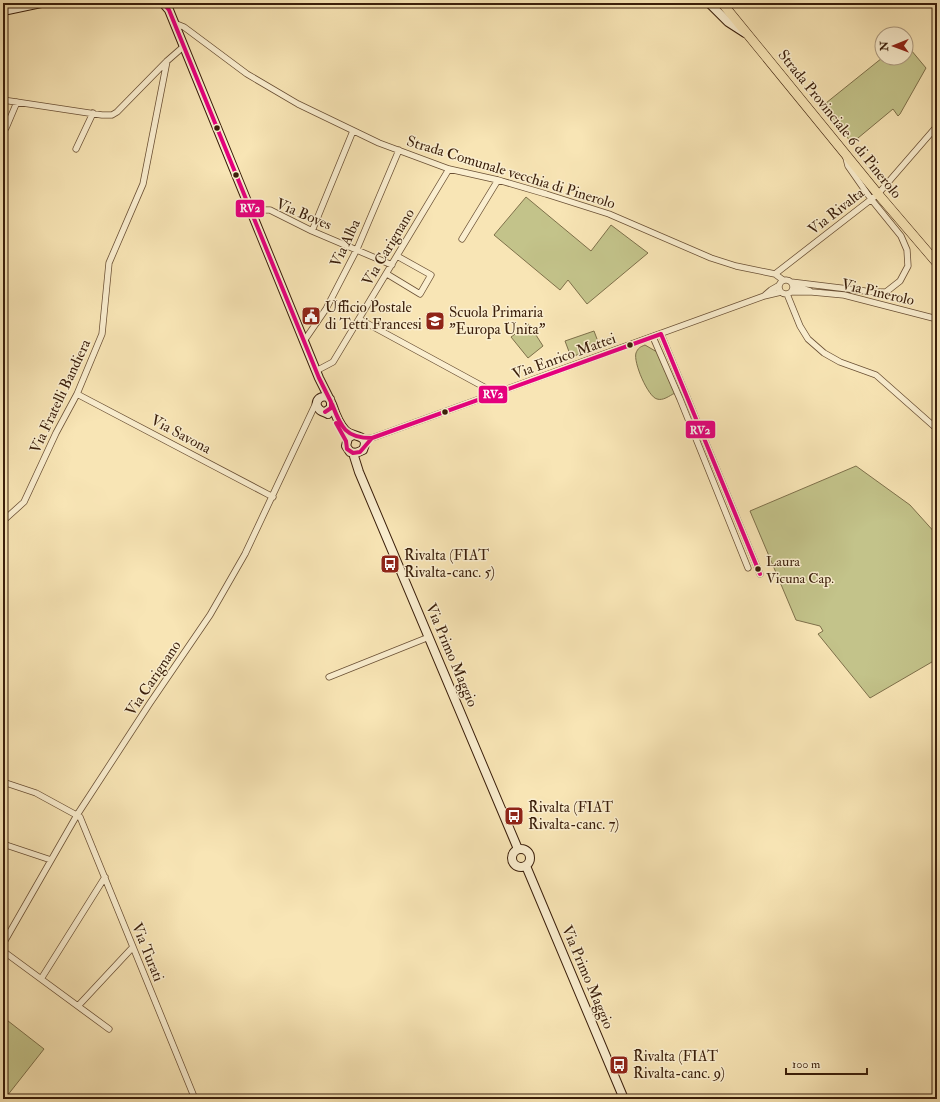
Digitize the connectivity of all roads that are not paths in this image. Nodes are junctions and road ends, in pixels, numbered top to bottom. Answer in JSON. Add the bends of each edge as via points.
{"nodes":[{"id":1,"x":12,"y":3,"type":"edge"},
{"id":2,"x":41,"y":3,"type":"edge"},
{"id":3,"x":163,"y":3,"type":"edge"},
{"id":4,"x":710,"y":3,"type":"edge"},
{"id":5,"x":722,"y":3,"type":"edge"},
{"id":6,"x":3,"y":5,"type":"edge"},
{"id":7,"x":169,"y":7,"type":"edge"},
{"id":8,"x":3,"y":11,"type":"edge"},
{"id":9,"x":174,"y":23,"type":"junction"},
{"id":10,"x":749,"y":36,"type":"junction"},
{"id":11,"x":183,"y":47,"type":"junction"},
{"id":12,"x":167,"y":61,"type":"junction"},
{"id":13,"x":3,"y":100,"type":"edge"},
{"id":14,"x":17,"y":102,"type":"junction"},
{"id":15,"x":93,"y":114,"type":"junction"},
{"id":16,"x":937,"y":126,"type":"edge"},
{"id":17,"x":6,"y":128,"type":"dead end"},
{"id":18,"x":353,"y":131,"type":"junction"},
{"id":19,"x":76,"y":149,"type":"dead end"},
{"id":20,"x":399,"y":150,"type":"junction"},
{"id":21,"x":449,"y":169,"type":"junction"},
{"id":22,"x":498,"y":180,"type":"junction"},
{"id":23,"x":875,"y":196,"type":"junction"},
{"id":24,"x":250,"y":210,"type":"junction"},
{"id":25,"x":312,"y":231,"type":"junction"},
{"id":26,"x":462,"y":239,"type":"dead end"},
{"id":27,"x":357,"y":249,"type":"junction"},
{"id":28,"x":397,"y":256,"type":"junction"},
{"id":29,"x":937,"y":263,"type":"edge"},
{"id":30,"x":392,"y":265,"type":"junction"},
{"id":31,"x":773,"y":273,"type":"junction"},
{"id":32,"x":387,"y":274,"type":"junction"},
{"id":33,"x":792,"y":284,"type":"junction"},
{"id":34,"x":780,"y":285,"type":"junction"},
{"id":35,"x":812,"y":292,"type":"junction"},
{"id":36,"x":789,"y":293,"type":"junction"},
{"id":37,"x":359,"y":319,"type":"junction"},
{"id":38,"x":937,"y":319,"type":"edge"},
{"id":39,"x":660,"y":334,"type":"junction"},
{"id":40,"x":653,"y":337,"type":"junction"},
{"id":41,"x":304,"y":341,"type":"junction"},
{"id":42,"x":317,"y":374,"type":"junction"},
{"id":43,"x":77,"y":394,"type":"junction"},
{"id":44,"x":488,"y":396,"type":"junction"},
{"id":45,"x":318,"y":401,"type":"junction"},
{"id":46,"x":331,"y":402,"type":"junction"},
{"id":47,"x":325,"y":412,"type":"junction"},
{"id":48,"x":310,"y":419,"type":"junction"},
{"id":49,"x":937,"y":429,"type":"edge"},
{"id":50,"x":353,"y":435,"type":"junction"},
{"id":51,"x":362,"y":438,"type":"junction"},
{"id":52,"x":372,"y":438,"type":"junction"},
{"id":53,"x":346,"y":441,"type":"junction"},
{"id":54,"x":359,"y":451,"type":"junction"},
{"id":55,"x":273,"y":497,"type":"junction"},
{"id":56,"x":3,"y":521,"type":"edge"},
{"id":57,"x":748,"y":568,"type":"dead end"},
{"id":58,"x":760,"y":574,"type":"dead end"},
{"id":59,"x":429,"y":637,"type":"junction"},
{"id":60,"x":329,"y":678,"type":"dead end"},
{"id":61,"x":3,"y":782,"type":"edge"},
{"id":62,"x":77,"y":815,"type":"junction"},
{"id":63,"x":3,"y":844,"type":"edge"},
{"id":64,"x":518,"y":849,"type":"junction"},
{"id":65,"x":51,"y":860,"type":"junction"},
{"id":66,"x":526,"y":866,"type":"junction"},
{"id":67,"x":105,"y":877,"type":"junction"},
{"id":68,"x":3,"y":944,"type":"edge"},
{"id":69,"x":133,"y":947,"type":"junction"},
{"id":70,"x":3,"y":951,"type":"edge"},
{"id":71,"x":41,"y":979,"type":"junction"},
{"id":72,"x":78,"y":1006,"type":"junction"},
{"id":73,"x":109,"y":1029,"type":"dead end"},
{"id":74,"x":195,"y":1099,"type":"edge"},
{"id":75,"x":624,"y":1099,"type":"edge"}],
"edges":[{"from":1,"to":6,"type":"main road"},
{"from":2,"to":8,"type":"main road"},
{"from":3,"to":7,"type":"main road"},
{"from":4,"to":10,"type":"main road","via":[[728,22]]},
{"from":5,"to":10,"type":"main road","name":"Strada Provinciale 6 di Pinerolo"},
{"from":7,"to":9,"type":"main road"},
{"from":9,"to":11,"type":"main road"},
{"from":9,"to":18,"type":"street","name":"Strada Comunale vecchia di Pinerolo","via":[[184,27],[247,74],[298,104]]},
{"from":10,"to":23,"type":"main road","name":"Strada Provinciale 6 di Pinerolo","via":[[843,150]]},
{"from":11,"to":12,"type":"street"},
{"from":11,"to":24,"type":"main road"},
{"from":12,"to":15,"type":"street","via":[[117,112],[112,115]]},
{"from":12,"to":43,"type":"street","name":"Via Fratelli Bandiera","via":[[143,184],[109,263],[102,334]]},
{"from":13,"to":14,"type":"street"},
{"from":14,"to":15,"type":"street"},
{"from":14,"to":17,"type":"street"},
{"from":15,"to":19,"type":"street"},
{"from":16,"to":23,"type":"street","name":"Via Rivalta"},
{"from":18,"to":20,"type":"street","name":"Strada Comunale vecchia di Pinerolo"},
{"from":18,"to":25,"type":"street"},
{"from":20,"to":21,"type":"street","name":"Strada Comunale vecchia di Pinerolo"},
{"from":20,"to":27,"type":"street","name":"Via Alba"},
{"from":21,"to":22,"type":"street","name":"Strada Comunale vecchia di Pinerolo"},
{"from":21,"to":28,"type":"street","name":"Via Carignano"},
{"from":22,"to":26,"type":"street"},
{"from":22,"to":31,"type":"street","name":"Strada Comunale vecchia di Pinerolo","via":[[609,214],[711,258]]},
{"from":23,"to":29,"type":"main road","name":"Strada Provinciale 6 di Pinerolo"},
{"from":23,"to":31,"type":"street","name":"Via Rivalta"},
{"from":23,"to":33,"type":"street","via":[[907,250],[908,266],[900,282],[886,292]]},
{"from":24,"to":25,"type":"street","name":"Via Boves","via":[[270,210]]},
{"from":24,"to":41,"type":"main road"},
{"from":25,"to":27,"type":"street","name":"Via Boves"},
{"from":27,"to":30,"type":"street","name":"Via Boves"},
{"from":27,"to":41,"type":"street","name":"Via Alba","via":[[326,309]]},
{"from":28,"to":30,"type":"street","name":"Via Carignano"},
{"from":28,"to":32,"type":"street","via":[[431,275],[420,294]]},
{"from":30,"to":32,"type":"street","name":"Via Carignano"},
{"from":31,"to":34,"type":"street"},
{"from":32,"to":37,"type":"street","name":"Via Carignano"},
{"from":33,"to":34,"type":"street","via":[[788,280]]},
{"from":33,"to":35,"type":"street","name":"Via Pinerolo"},
{"from":33,"to":36,"type":"street"},
{"from":34,"to":36,"type":"street","name":"Via Pinerolo"},
{"from":34,"to":39,"type":"street","name":"Via Enrico Mattei","via":[[764,296]]},
{"from":35,"to":36,"type":"street","name":"Via Pinerolo"},
{"from":35,"to":38,"type":"street","name":"Via Pinerolo","via":[[844,295]]},
{"from":36,"to":49,"type":"street","via":[[800,326],[808,339],[824,353],[840,362],[876,375]]},
{"from":37,"to":42,"type":"street","name":"Via Carignano","via":[[333,362]]},
{"from":37,"to":44,"type":"street","via":[[484,386]]},
{"from":39,"to":40,"type":"street","name":"Via Enrico Mattei"},
{"from":39,"to":58,"type":"street"},
{"from":40,"to":44,"type":"street","name":"Via Enrico Mattei"},
{"from":40,"to":57,"type":"street"},
{"from":41,"to":42,"type":"main road"},
{"from":42,"to":45,"type":"main road"},
{"from":42,"to":46,"type":"main road"},
{"from":43,"to":55,"type":"street","name":"Via Savona"},
{"from":43,"to":56,"type":"street","name":"Via Fratelli Bandiera","via":[[24,502]]},
{"from":44,"to":52,"type":"street","name":"Via Enrico Mattei"},
{"from":45,"to":46,"type":"main road","via":[[325,396]]},
{"from":45,"to":47,"type":"main road","via":[[317,407]]},
{"from":45,"to":48,"type":"street","name":"Via Carignano"},
{"from":46,"to":47,"type":"main road","via":[[329,410]]},
{"from":46,"to":50,"type":"main road","via":[[344,430]]},
{"from":47,"to":48,"type":"street","via":[[318,413]]},
{"from":47,"to":53,"type":"main road","via":[[331,416]]},
{"from":48,"to":55,"type":"street","name":"Via Carignano"},
{"from":50,"to":51,"type":"main road"},
{"from":50,"to":53,"type":"main road"},
{"from":51,"to":52,"type":"street","name":"Via Enrico Mattei"},
{"from":51,"to":54,"type":"main road","via":[[364,444]]},
{"from":52,"to":54,"type":"street","name":"Via Enrico Mattei"},
{"from":53,"to":54,"type":"main road","via":[[347,449]]},
{"from":54,"to":59,"type":"main road","name":"Via Primo Maggio","via":[[359,472]]},
{"from":55,"to":62,"type":"street","name":"Via Carignano","via":[[245,554],[210,615]]},
{"from":59,"to":60,"type":"street"},
{"from":59,"to":64,"type":"main road","name":"Via Primo Maggio"},
{"from":61,"to":62,"type":"street","via":[[36,793]]},
{"from":62,"to":65,"type":"street","name":"Via Carignano"},
{"from":62,"to":67,"type":"street","name":"Via Turati","via":[[84,825]]},
{"from":63,"to":65,"type":"street"},
{"from":64,"to":66,"type":"main road","via":[[526,850],[530,855]]},
{"from":64,"to":66,"type":"main road","via":[[514,852],[513,861],[517,866]]},
{"from":65,"to":68,"type":"street","name":"Via Carignano"},
{"from":66,"to":75,"type":"main road","name":"Via Primo Maggio"},
{"from":67,"to":69,"type":"street","name":"Via Turati"},
{"from":67,"to":71,"type":"street"},
{"from":69,"to":72,"type":"street"},
{"from":69,"to":74,"type":"street","name":"Via Turati"},
{"from":70,"to":71,"type":"street"},
{"from":71,"to":72,"type":"street"},
{"from":72,"to":73,"type":"street"}]}
